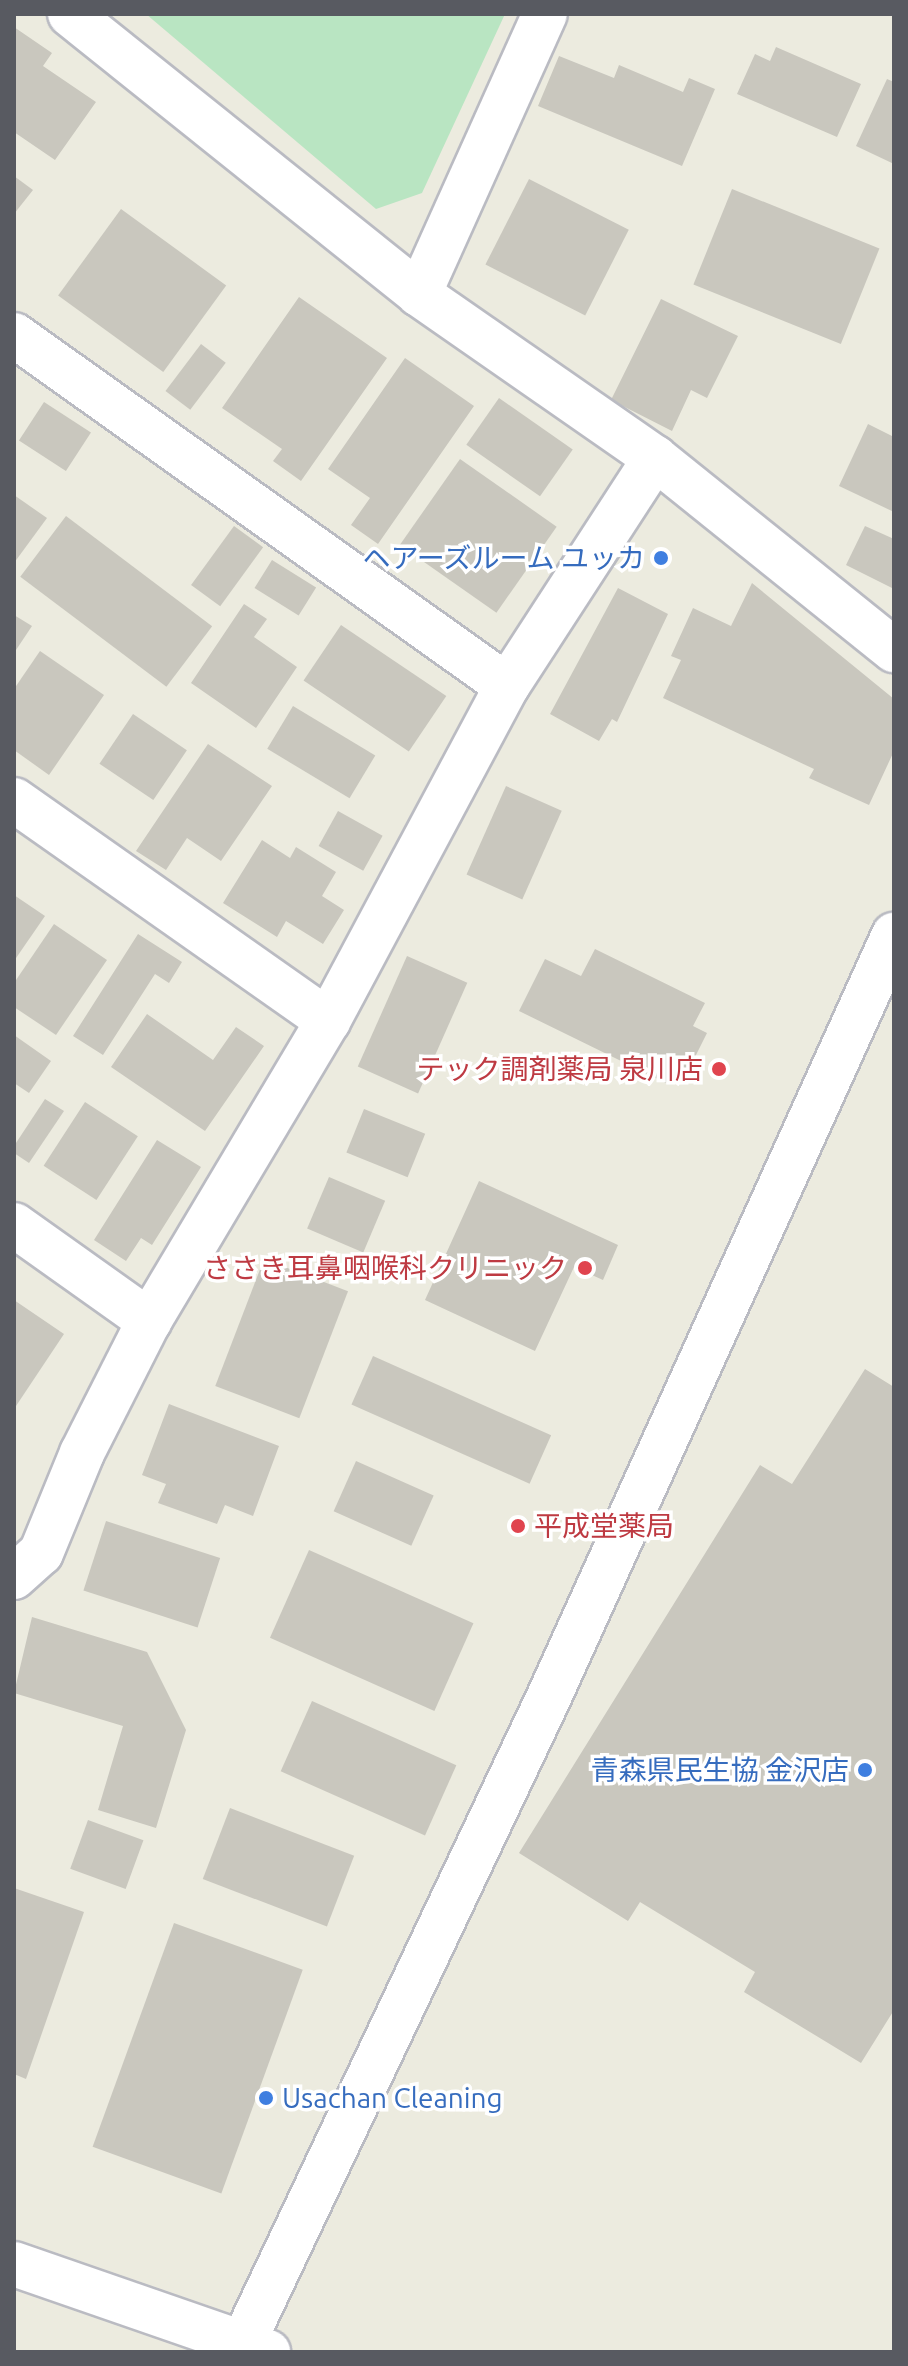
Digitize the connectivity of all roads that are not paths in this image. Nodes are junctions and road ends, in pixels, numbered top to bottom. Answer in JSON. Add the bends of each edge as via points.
{"nodes":[{"id":1,"x":70,"y":14,"type":"edge"},
{"id":2,"x":545,"y":14,"type":"edge"},
{"id":3,"x":419,"y":294,"type":"junction"},
{"id":4,"x":14,"y":335,"type":"edge"},
{"id":5,"x":655,"y":458,"type":"junction"},
{"id":6,"x":894,"y":650,"type":"edge"},
{"id":7,"x":507,"y":686,"type":"junction"},
{"id":8,"x":14,"y":800,"type":"edge"},
{"id":9,"x":894,"y":935,"type":"edge"},
{"id":10,"x":328,"y":1021,"type":"junction"},
{"id":11,"x":14,"y":1225,"type":"edge"},
{"id":12,"x":149,"y":1321,"type":"junction"},
{"id":13,"x":14,"y":1577,"type":"edge"},
{"id":14,"x":14,"y":2264,"type":"edge"},
{"id":15,"x":255,"y":2348,"type":"edge"}],
"edges":[{"from":1,"to":3,"type":"street"},
{"from":2,"to":3,"type":"street"},
{"from":3,"to":5,"type":"street"},
{"from":4,"to":7,"type":"street"},
{"from":5,"to":6,"type":"street"},
{"from":5,"to":7,"type":"street"},
{"from":7,"to":10,"type":"street"},
{"from":8,"to":10,"type":"street"},
{"from":9,"to":15,"type":"street"},
{"from":10,"to":12,"type":"street"},
{"from":11,"to":12,"type":"street"},
{"from":12,"to":13,"type":"street","via":[[82,1453],[41,1553]]},
{"from":14,"to":15,"type":"street"}]}
